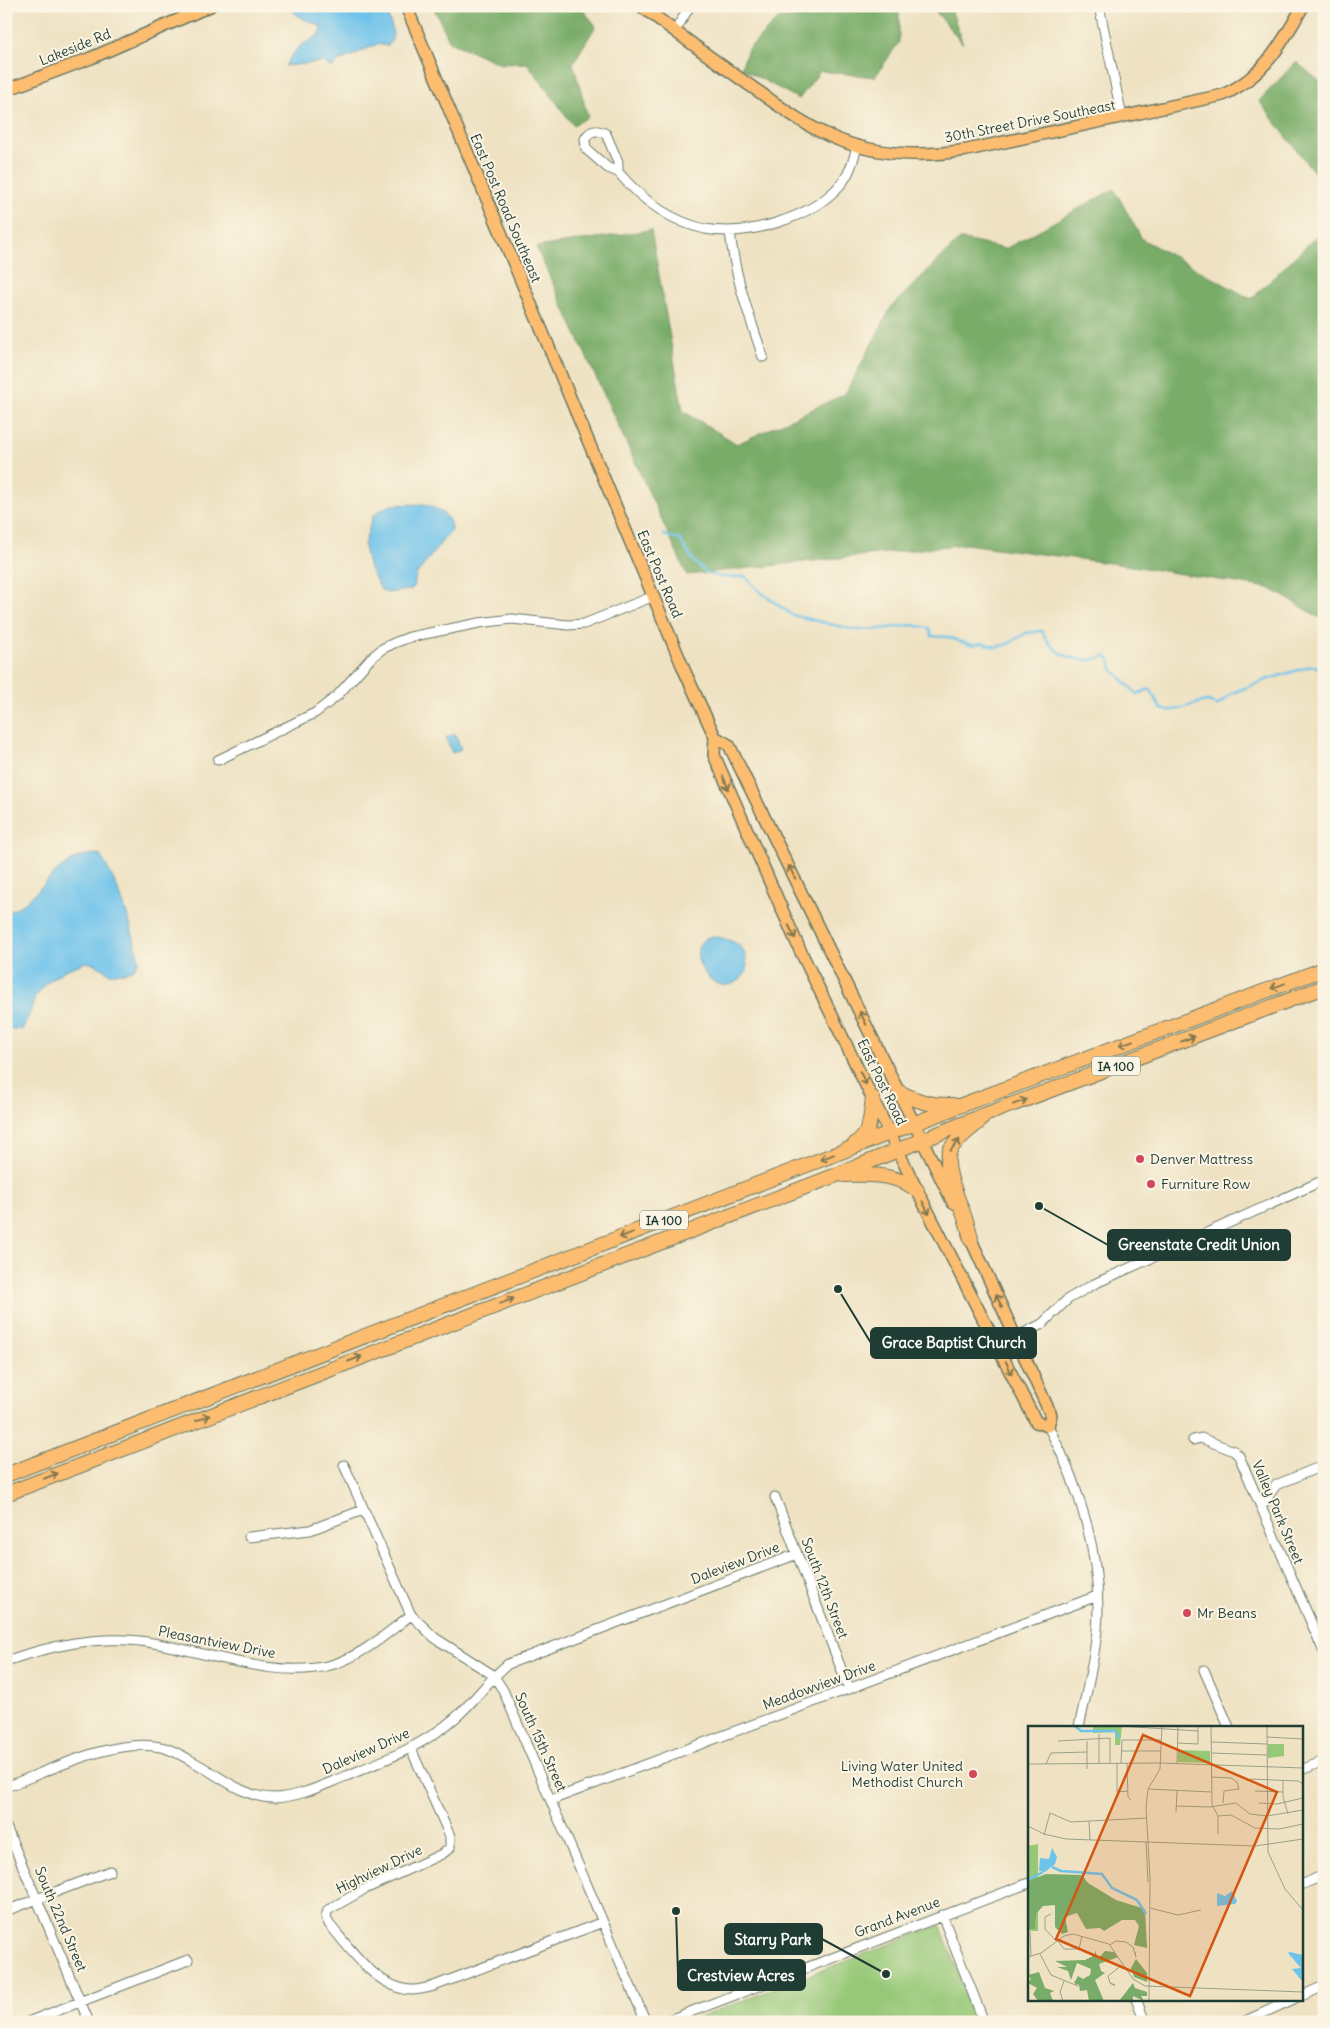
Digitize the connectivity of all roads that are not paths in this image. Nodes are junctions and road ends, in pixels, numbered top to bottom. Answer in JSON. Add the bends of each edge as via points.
{"nodes":[{"id":1,"x":210,"y":6,"type":"edge"},
{"id":2,"x":406,"y":6,"type":"edge"},
{"id":3,"x":641,"y":6,"type":"edge"},
{"id":4,"x":690,"y":6,"type":"edge"},
{"id":5,"x":1099,"y":6,"type":"edge"},
{"id":6,"x":1303,"y":6,"type":"edge"},
{"id":7,"x":675,"y":31,"type":"junction"},
{"id":8,"x":6,"y":90,"type":"edge"},
{"id":9,"x":1122,"y":117,"type":"junction"},
{"id":10,"x":857,"y":146,"type":"junction"},
{"id":11,"x":618,"y":172,"type":"junction"},
{"id":12,"x":730,"y":231,"type":"junction"},
{"id":13,"x":763,"y":357,"type":"dead end"},
{"id":14,"x":580,"y":421,"type":"joint"},
{"id":15,"x":654,"y":596,"type":"junction"},
{"id":16,"x":715,"y":737,"type":"junction"},
{"id":17,"x":218,"y":760,"type":"dead end"},
{"id":18,"x":1324,"y":969,"type":"edge"},
{"id":19,"x":1324,"y":987,"type":"edge"},
{"id":20,"x":899,"y":1092,"type":"junction"},
{"id":21,"x":873,"y":1098,"type":"junction"},
{"id":22,"x":962,"y":1105,"type":"junction"},
{"id":23,"x":987,"y":1114,"type":"junction"},
{"id":24,"x":914,"y":1124,"type":"junction"},
{"id":25,"x":890,"y":1133,"type":"junction"},
{"id":26,"x":923,"y":1140,"type":"junction"},
{"id":27,"x":851,"y":1148,"type":"junction"},
{"id":28,"x":898,"y":1150,"type":"junction"},
{"id":29,"x":834,"y":1176,"type":"junction"},
{"id":30,"x":1324,"y":1180,"type":"edge"},
{"id":31,"x":917,"y":1190,"type":"junction"},
{"id":32,"x":971,"y":1240,"type":"junction"},
{"id":33,"x":1016,"y":1338,"type":"junction"},
{"id":34,"x":998,"y":1346,"type":"junction"},
{"id":35,"x":1048,"y":1426,"type":"junction"},
{"id":36,"x":1193,"y":1440,"type":"dead end"},
{"id":37,"x":344,"y":1465,"type":"dead end"},
{"id":38,"x":1324,"y":1465,"type":"edge"},
{"id":39,"x":6,"y":1476,"type":"edge"},
{"id":40,"x":6,"y":1494,"type":"edge"},
{"id":41,"x":775,"y":1497,"type":"dead end"},
{"id":42,"x":1261,"y":1507,"type":"junction"},
{"id":43,"x":363,"y":1510,"type":"junction"},
{"id":44,"x":249,"y":1537,"type":"dead end"},
{"id":45,"x":797,"y":1554,"type":"junction"},
{"id":46,"x":1097,"y":1596,"type":"junction"},
{"id":47,"x":411,"y":1615,"type":"junction"},
{"id":48,"x":1324,"y":1652,"type":"edge"},
{"id":49,"x":6,"y":1662,"type":"edge"},
{"id":50,"x":1204,"y":1670,"type":"dead end"},
{"id":51,"x":493,"y":1675,"type":"junction"},
{"id":52,"x":850,"y":1689,"type":"junction"},
{"id":53,"x":1079,"y":1726,"type":"edge"},
{"id":54,"x":1229,"y":1726,"type":"edge"},
{"id":55,"x":411,"y":1749,"type":"junction"},
{"id":56,"x":1324,"y":1760,"type":"edge"},
{"id":57,"x":1302,"y":1770,"type":"edge"},
{"id":58,"x":6,"y":1787,"type":"edge"},
{"id":59,"x":551,"y":1800,"type":"junction"},
{"id":60,"x":6,"y":1827,"type":"edge"},
{"id":61,"x":110,"y":1871,"type":"dead end"},
{"id":62,"x":1324,"y":1875,"type":"edge"},
{"id":63,"x":1028,"y":1882,"type":"edge"},
{"id":64,"x":1302,"y":1885,"type":"edge"},
{"id":65,"x":37,"y":1900,"type":"junction"},
{"id":66,"x":6,"y":1911,"type":"edge"},
{"id":67,"x":942,"y":1915,"type":"junction"},
{"id":68,"x":603,"y":1922,"type":"junction"},
{"id":69,"x":188,"y":1960,"type":"dead end"},
{"id":70,"x":1324,"y":1986,"type":"edge"},
{"id":71,"x":1302,"y":1996,"type":"edge"},
{"id":72,"x":1136,"y":2000,"type":"edge"},
{"id":73,"x":1292,"y":2000,"type":"edge"},
{"id":74,"x":81,"y":2001,"type":"junction"},
{"id":75,"x":28,"y":2022,"type":"edge"},
{"id":76,"x":90,"y":2022,"type":"edge"},
{"id":77,"x":646,"y":2022,"type":"edge"},
{"id":78,"x":664,"y":2022,"type":"edge"},
{"id":79,"x":984,"y":2022,"type":"edge"},
{"id":80,"x":1145,"y":2022,"type":"edge"},
{"id":81,"x":1243,"y":2022,"type":"edge"}],
"edges":[{"from":1,"to":8,"type":"main road","name":"Lakeside Rd","via":[[91,58]]},
{"from":2,"to":14,"type":"main road","name":"East Post Road Southeast"},
{"from":3,"to":7,"type":"main road","name":"30th Street Drive Southeast"},
{"from":4,"to":7,"type":"street"},
{"from":5,"to":9,"type":"street"},
{"from":6,"to":9,"type":"main road","name":"30th Street Drive Southeast","via":[[1273,56],[1242,85],[1209,99]]},
{"from":7,"to":10,"type":"main road","name":"30th Street Drive Southeast","via":[[798,119]]},
{"from":9,"to":10,"type":"main road","name":"30th Street Drive Southeast","via":[[947,153],[903,154]]},
{"from":10,"to":12,"type":"street","via":[[842,183],[823,201],[772,224]]},
{"from":11,"to":11,"type":"street","via":[[618,162],[606,134],[591,132],[585,139],[586,149],[608,168]]},
{"from":11,"to":12,"type":"street","via":[[655,208],[704,228]]},
{"from":12,"to":13,"type":"street","via":[[739,287]]},
{"from":14,"to":15,"type":"main road","name":"East Post Road"},
{"from":15,"to":16,"type":"main road","name":"East Post Road"},
{"from":15,"to":17,"type":"street","via":[[584,624],[512,619],[410,637],[394,643],[371,658],[337,696],[315,713]]},
{"from":20,"to":16,"type":"main road","name":"East Post Road","one_way":true,"via":[[729,745]]},
{"from":16,"to":21,"type":"main road","name":"East Post Road","one_way":true,"via":[[714,755],[755,853]]},
{"from":18,"to":22,"type":"highway","number":"IA 100","one_way":true},
{"from":23,"to":19,"type":"highway","number":"IA 100","one_way":true},
{"from":20,"to":22,"type":"highway","via":[[932,1105]]},
{"from":20,"to":24,"type":"main road","name":"East Post Road"},
{"from":21,"to":25,"type":"main road","name":"East Post Road"},
{"from":21,"to":27,"type":"highway","via":[[865,1136]]},
{"from":22,"to":24,"type":"highway","number":"IA 100"},
{"from":23,"to":26,"type":"highway","number":"IA 100"},
{"from":32,"to":23,"type":"highway","one_way":true,"via":[[970,1227],[948,1165],[950,1151],[958,1140]]},
{"from":24,"to":25,"type":"highway","number":"IA 100"},
{"from":24,"to":26,"type":"main road","name":"East Post Road"},
{"from":25,"to":27,"type":"highway","number":"IA 100"},
{"from":25,"to":28,"type":"main road","name":"East Post Road"},
{"from":26,"to":28,"type":"highway","number":"IA 100"},
{"from":26,"to":32,"type":"main road","name":"East Post Road"},
{"from":27,"to":39,"type":"highway","number":"IA 100","one_way":true},
{"from":28,"to":29,"type":"highway","number":"IA 100"},
{"from":28,"to":31,"type":"main road","name":"East Post Road"},
{"from":29,"to":31,"type":"highway","via":[[879,1176],[906,1182]]},
{"from":40,"to":29,"type":"highway","number":"IA 100","one_way":true},
{"from":30,"to":33,"type":"street","via":[[1088,1286],[1068,1299],[1042,1324]]},
{"from":31,"to":34,"type":"main road","name":"East Post Road","one_way":true},
{"from":33,"to":32,"type":"main road","name":"East Post Road","one_way":true},
{"from":33,"to":34,"type":"street"},
{"from":33,"to":35,"type":"main road","name":"East Post Road","via":[[1051,1415]]},
{"from":34,"to":35,"type":"main road","name":"East Post Road","one_way":true,"via":[[1036,1422]]},
{"from":35,"to":46,"type":"street","name":"East Post Road","via":[[1068,1468],[1083,1512],[1093,1555]]},
{"from":36,"to":42,"type":"street","name":"Valley Park Street","via":[[1201,1438],[1239,1456]]},
{"from":37,"to":43,"type":"street","name":"South 15th Street"},
{"from":38,"to":42,"type":"street","via":[[1276,1485]]},
{"from":41,"to":45,"type":"street","name":"South 12th Street"},
{"from":42,"to":48,"type":"street","name":"Valley Park Street"},
{"from":43,"to":44,"type":"street","via":[[310,1530]]},
{"from":43,"to":47,"type":"street","name":"South 15th Street"},
{"from":45,"to":51,"type":"street","name":"Daleview Drive","via":[[508,1664]]},
{"from":45,"to":52,"type":"street","name":"South 12th Street"},
{"from":46,"to":52,"type":"street","name":"Meadowview Drive"},
{"from":46,"to":53,"type":"street","name":"East Post Road","via":[[1094,1660]]},
{"from":47,"to":49,"type":"street","name":"Pleasantview Drive","via":[[354,1656],[330,1665],[302,1669],[276,1668],[141,1641],[108,1639],[49,1647]]},
{"from":47,"to":51,"type":"street","name":"South 15th Street","via":[[435,1638]]},
{"from":50,"to":54,"type":"street"},
{"from":51,"to":55,"type":"street","name":"Daleview Drive","via":[[470,1705]]},
{"from":51,"to":59,"type":"street","name":"South 15th Street","via":[[503,1690]]},
{"from":52,"to":59,"type":"street","name":"Meadowview Drive"},
{"from":55,"to":58,"type":"street","name":"Daleview Drive","via":[[305,1793],[273,1798],[245,1792],[178,1753],[146,1745],[106,1749]]},
{"from":55,"to":68,"type":"street","name":"Highview Drive","via":[[450,1836],[450,1848],[363,1890],[328,1910],[326,1917],[374,1974],[401,1989],[417,1990]]},
{"from":56,"to":57,"type":"street"},
{"from":59,"to":68,"type":"street","name":"South 15th Street"},
{"from":60,"to":65,"type":"street","name":"South 22nd Street"},
{"from":61,"to":65,"type":"street"},
{"from":62,"to":64,"type":"street"},
{"from":63,"to":67,"type":"street","name":"Grand Avenue"},
{"from":65,"to":66,"type":"street"},
{"from":65,"to":74,"type":"street","name":"South 22nd Street"},
{"from":67,"to":78,"type":"street","name":"Grand Avenue"},
{"from":67,"to":79,"type":"street"},
{"from":68,"to":77,"type":"street","name":"South 15th Street"},
{"from":69,"to":74,"type":"street"},
{"from":70,"to":71,"type":"street"},
{"from":72,"to":80,"type":"street"},
{"from":73,"to":81,"type":"street"},
{"from":74,"to":75,"type":"street"},
{"from":74,"to":76,"type":"street","name":"South 22nd Street"}]}
